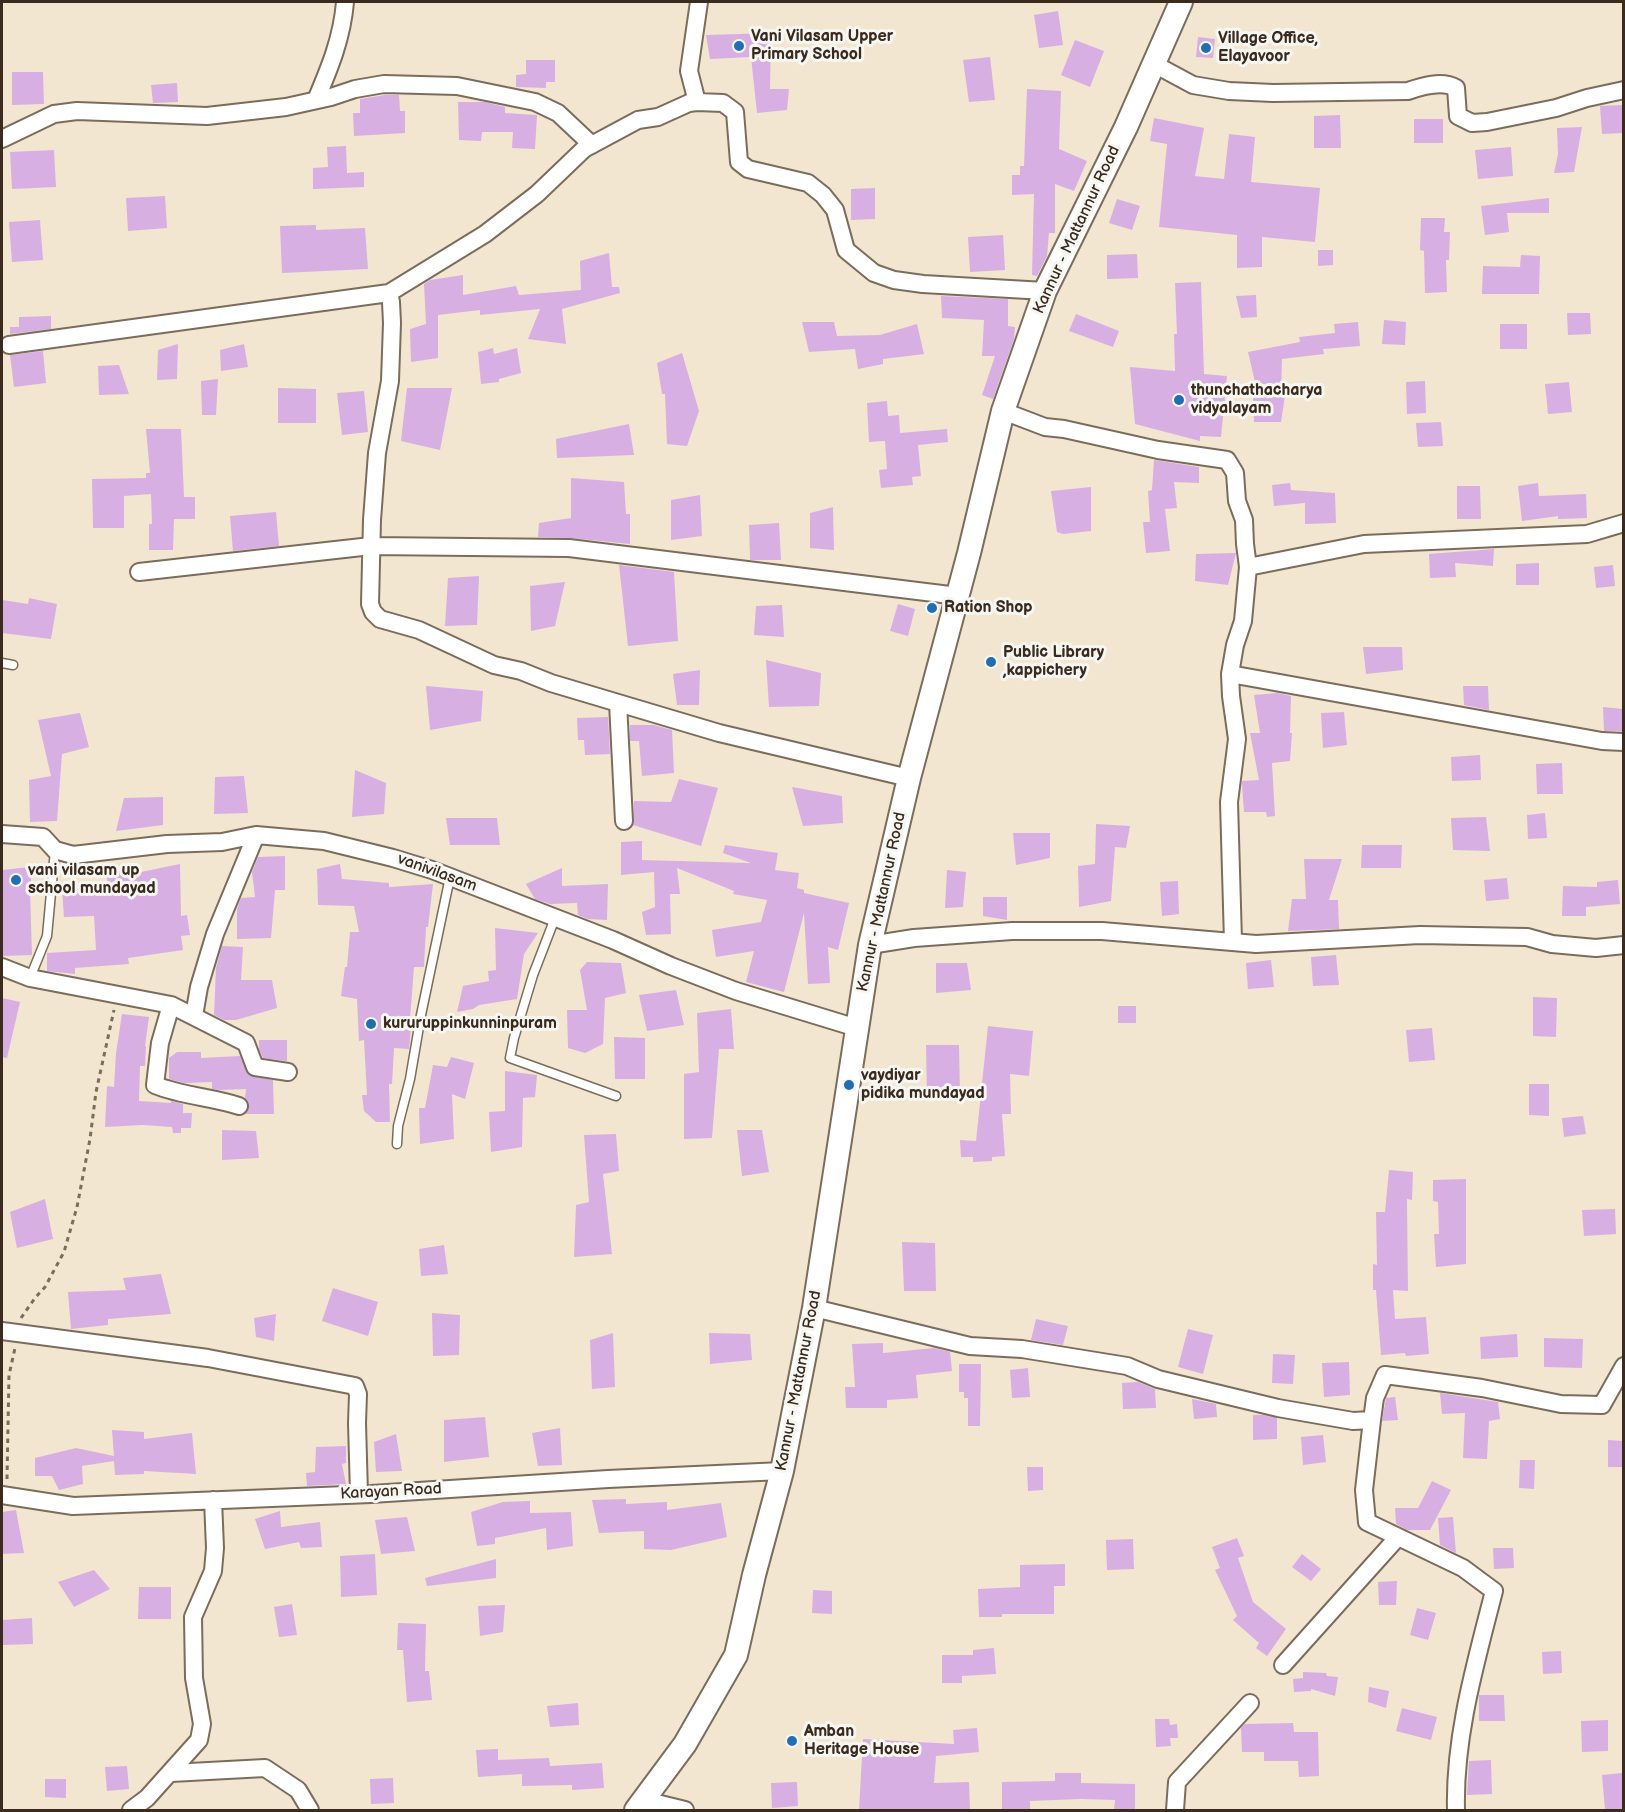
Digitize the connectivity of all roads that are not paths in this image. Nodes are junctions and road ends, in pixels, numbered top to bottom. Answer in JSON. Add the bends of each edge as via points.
{"nodes":[{"id":1,"x":345,"y":2,"type":"edge"},
{"id":2,"x":699,"y":2,"type":"edge"},
{"id":3,"x":1181,"y":2,"type":"edge"},
{"id":4,"x":1154,"y":64,"type":"junction"},
{"id":5,"x":1623,"y":90,"type":"edge"},
{"id":6,"x":316,"y":100,"type":"junction"},
{"id":7,"x":697,"y":102,"type":"junction"},
{"id":8,"x":2,"y":139,"type":"edge"},
{"id":9,"x":592,"y":145,"type":"junction"},
{"id":10,"x":1045,"y":291,"type":"junction"},
{"id":11,"x":389,"y":293,"type":"junction"},
{"id":12,"x":9,"y":345,"type":"dead end"},
{"id":13,"x":1003,"y":411,"type":"junction"},
{"id":14,"x":1623,"y":523,"type":"edge"},
{"id":15,"x":371,"y":546,"type":"junction"},
{"id":16,"x":1248,"y":567,"type":"junction"},
{"id":17,"x":139,"y":572,"type":"dead end"},
{"id":18,"x":958,"y":596,"type":"junction"},
{"id":19,"x":2,"y":663,"type":"edge"},
{"id":20,"x":14,"y":665,"type":"dead end"},
{"id":21,"x":1230,"y":674,"type":"junction"},
{"id":22,"x":618,"y":703,"type":"junction"},
{"id":23,"x":1623,"y":742,"type":"edge"},
{"id":24,"x":909,"y":778,"type":"junction"},
{"id":25,"x":624,"y":821,"type":"dead end"},
{"id":26,"x":2,"y":834,"type":"edge"},
{"id":27,"x":256,"y":835,"type":"junction"},
{"id":28,"x":55,"y":850,"type":"junction"},
{"id":29,"x":450,"y":877,"type":"junction"},
{"id":30,"x":555,"y":918,"type":"junction"},
{"id":31,"x":1233,"y":941,"type":"junction"},
{"id":32,"x":870,"y":945,"type":"junction"},
{"id":33,"x":1623,"y":945,"type":"edge"},
{"id":34,"x":2,"y":967,"type":"edge"},
{"id":35,"x":30,"y":978,"type":"junction"},
{"id":36,"x":171,"y":1005,"type":"junction"},
{"id":37,"x":194,"y":1016,"type":"junction"},
{"id":38,"x":857,"y":1028,"type":"junction"},
{"id":39,"x":288,"y":1072,"type":"dead end"},
{"id":40,"x":616,"y":1096,"type":"dead end"},
{"id":41,"x":239,"y":1106,"type":"dead end"},
{"id":42,"x":397,"y":1144,"type":"dead end"},
{"id":43,"x":814,"y":1308,"type":"junction"},
{"id":44,"x":9,"y":1332,"type":"edge"},
{"id":45,"x":1623,"y":1366,"type":"edge"},
{"id":46,"x":1372,"y":1420,"type":"junction"},
{"id":47,"x":782,"y":1471,"type":"junction"},
{"id":48,"x":4,"y":1488,"type":"edge"},
{"id":49,"x":359,"y":1494,"type":"junction"},
{"id":50,"x":213,"y":1500,"type":"junction"},
{"id":51,"x":1398,"y":1537,"type":"junction"},
{"id":52,"x":1283,"y":1665,"type":"dead end"},
{"id":53,"x":1250,"y":1703,"type":"dead end"},
{"id":54,"x":171,"y":1773,"type":"junction"},
{"id":55,"x":640,"y":1805,"type":"edge"},
{"id":56,"x":131,"y":1810,"type":"edge"},
{"id":57,"x":310,"y":1810,"type":"edge"},
{"id":58,"x":685,"y":1810,"type":"edge"},
{"id":59,"x":1175,"y":1810,"type":"edge"},
{"id":60,"x":1455,"y":1810,"type":"edge"}],
"edges":[{"from":1,"to":6,"type":"street","via":[[343,27]]},
{"from":2,"to":7,"type":"street","via":[[689,71]]},
{"from":3,"to":4,"type":"main road","name":"Kannur - Mattannur Road"},
{"from":4,"to":5,"type":"street","via":[[1193,85],[1229,91],[1408,91],[1450,84],[1456,88],[1458,116],[1472,123],[1556,108]]},
{"from":4,"to":10,"type":"main road","name":"Kannur - Mattannur Road"},
{"from":6,"to":8,"type":"street","via":[[207,116],[77,111],[54,114]]},
{"from":6,"to":9,"type":"street","via":[[384,84],[457,86],[535,102],[558,112]]},
{"from":7,"to":9,"type":"street","via":[[638,120]]},
{"from":7,"to":10,"type":"street","via":[[723,103],[735,112],[739,162],[748,169],[808,183],[823,195],[836,210],[846,250],[874,273],[916,284]]},
{"from":9,"to":11,"type":"street","via":[[485,234]]},
{"from":10,"to":13,"type":"main road","name":"Kannur - Mattannur Road"},
{"from":11,"to":12,"type":"street"},
{"from":11,"to":15,"type":"street","via":[[390,381],[379,436]]},
{"from":13,"to":16,"type":"street","via":[[1045,427],[1227,460],[1235,473]]},
{"from":13,"to":18,"type":"main road","name":"Kannur - Mattannur Road"},
{"from":14,"to":16,"type":"street","via":[[1587,534],[1364,544]]},
{"from":15,"to":17,"type":"street"},
{"from":15,"to":18,"type":"street","via":[[569,548]]},
{"from":15,"to":22,"type":"street","via":[[370,604],[380,619],[419,630],[494,665]]},
{"from":16,"to":21,"type":"street","via":[[1243,621]]},
{"from":18,"to":24,"type":"main road","name":"Kannur - Mattannur Road"},
{"from":19,"to":20,"type":"lane"},
{"from":21,"to":23,"type":"street"},
{"from":21,"to":31,"type":"street","via":[[1237,739],[1229,802]]},
{"from":22,"to":24,"type":"street","via":[[719,733]]},
{"from":22,"to":25,"type":"street"},
{"from":24,"to":32,"type":"main road","name":"Kannur - Mattannur Road"},
{"from":26,"to":28,"type":"street","name":"vanivilasam","via":[[43,837]]},
{"from":27,"to":28,"type":"street","name":"vanivilasam","via":[[222,842],[167,844],[84,855]]},
{"from":27,"to":29,"type":"street","name":"vanivilasam","via":[[324,841]]},
{"from":27,"to":37,"type":"street","via":[[215,934]]},
{"from":28,"to":35,"type":"lane","via":[[47,936]]},
{"from":29,"to":30,"type":"street","name":"vanivilasam"},
{"from":29,"to":42,"type":"lane"},
{"from":30,"to":38,"type":"street","name":"vanivilasam","via":[[736,991]]},
{"from":30,"to":40,"type":"lane","via":[[533,975],[510,1058]]},
{"from":31,"to":32,"type":"street","via":[[1102,931],[1012,931]]},
{"from":31,"to":33,"type":"street","via":[[1256,944],[1420,935],[1527,937],[1596,948]]},
{"from":32,"to":38,"type":"main road","name":"Kannur - Mattannur Road"},
{"from":34,"to":35,"type":"street"},
{"from":35,"to":36,"type":"street"},
{"from":36,"to":37,"type":"street"},
{"from":36,"to":41,"type":"street","via":[[160,1043],[155,1085]]},
{"from":37,"to":39,"type":"street","via":[[246,1043],[255,1067]]},
{"from":38,"to":43,"type":"main road","name":"Kannur - Mattannur Road"},
{"from":43,"to":46,"type":"street","via":[[970,1346],[1022,1349],[1127,1366],[1158,1379],[1278,1408],[1353,1422]]},
{"from":43,"to":47,"type":"main road","name":"Kannur - Mattannur Road"},
{"from":44,"to":49,"type":"street","via":[[208,1358],[355,1386]]},
{"from":45,"to":46,"type":"street","via":[[1602,1405],[1561,1404],[1385,1375],[1375,1398]]},
{"from":46,"to":51,"type":"street","via":[[1364,1490],[1367,1522]]},
{"from":47,"to":49,"type":"street","name":"Karayan Road"},
{"from":47,"to":55,"type":"main road","name":"Kannur - Mattannur Road","via":[[736,1655],[685,1744]]},
{"from":48,"to":50,"type":"street","name":"Karayan Road","via":[[73,1506]]},
{"from":49,"to":50,"type":"street","name":"Karayan Road"},
{"from":50,"to":54,"type":"street","via":[[213,1571],[192,1617],[194,1678],[202,1724],[199,1740]]},
{"from":51,"to":52,"type":"street"},
{"from":51,"to":60,"type":"street","via":[[1464,1568],[1494,1591],[1472,1679],[1455,1776]]},
{"from":53,"to":59,"type":"street","via":[[1177,1782]]},
{"from":54,"to":56,"type":"street"},
{"from":54,"to":57,"type":"street","via":[[266,1768],[298,1790]]},
{"from":55,"to":58,"type":"street"}]}
